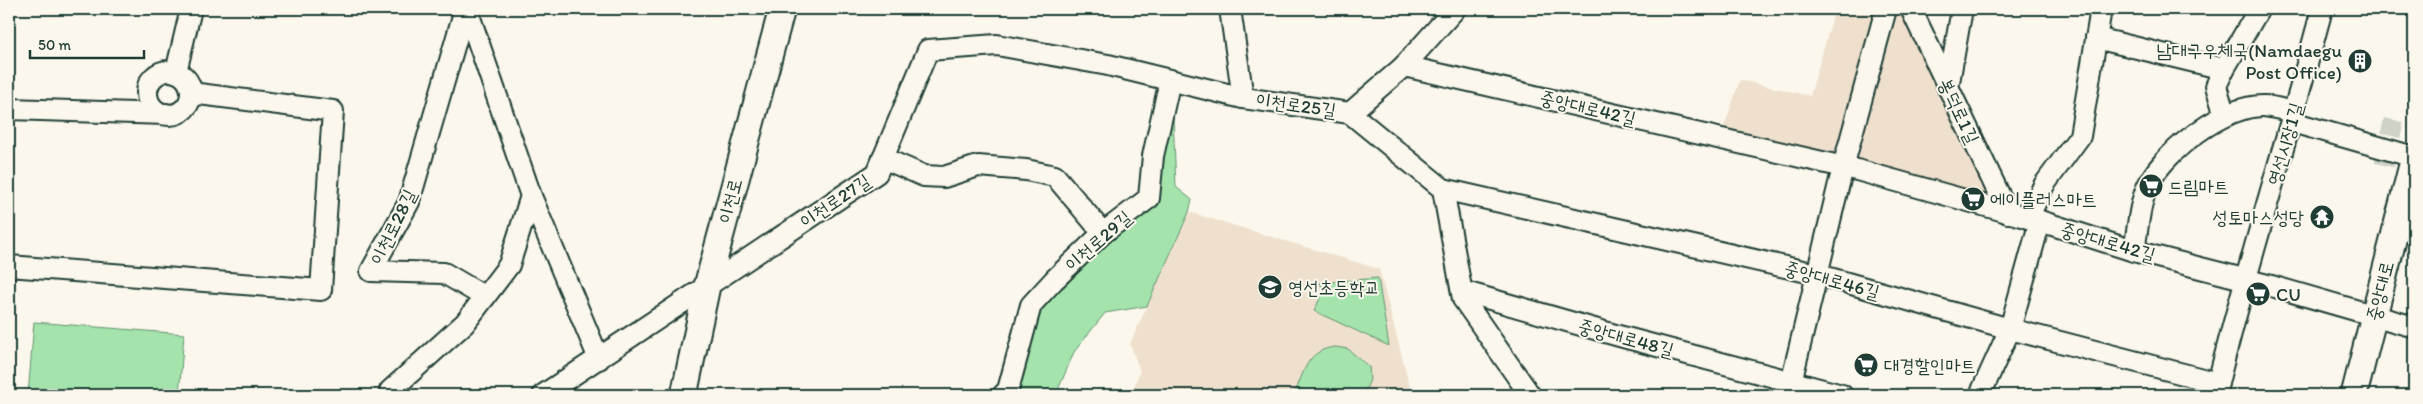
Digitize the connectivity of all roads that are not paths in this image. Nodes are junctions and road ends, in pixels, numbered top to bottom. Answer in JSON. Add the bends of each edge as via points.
{"nodes":[{"id":1,"x":191,"y":9,"type":"edge"},
{"id":2,"x":466,"y":9,"type":"edge"},
{"id":3,"x":782,"y":9,"type":"edge"},
{"id":4,"x":1230,"y":9,"type":"edge"},
{"id":5,"x":1455,"y":9,"type":"edge"},
{"id":6,"x":1886,"y":9,"type":"edge"},
{"id":7,"x":1911,"y":9,"type":"edge"},
{"id":8,"x":1962,"y":9,"type":"edge"},
{"id":9,"x":2101,"y":9,"type":"edge"},
{"id":10,"x":2259,"y":9,"type":"edge"},
{"id":11,"x":2322,"y":9,"type":"edge"},
{"id":12,"x":2096,"y":38,"type":"junction"},
{"id":13,"x":928,"y":50,"type":"joint"},
{"id":14,"x":1404,"y":66,"type":"junction"},
{"id":15,"x":2224,"y":69,"type":"junction"},
{"id":16,"x":176,"y":72,"type":"junction"},
{"id":17,"x":1170,"y":80,"type":"junction"},
{"id":18,"x":1948,"y":88,"type":"junction"},
{"id":19,"x":191,"y":93,"type":"junction"},
{"id":20,"x":1243,"y":98,"type":"junction"},
{"id":21,"x":9,"y":109,"type":"edge"},
{"id":22,"x":1350,"y":113,"type":"junction"},
{"id":23,"x":166,"y":114,"type":"junction"},
{"id":24,"x":2225,"y":116,"type":"junction"},
{"id":25,"x":2293,"y":117,"type":"junction"},
{"id":26,"x":2414,"y":157,"type":"edge"},
{"id":27,"x":883,"y":158,"type":"junction"},
{"id":28,"x":1843,"y":167,"type":"junction"},
{"id":29,"x":1443,"y":189,"type":"junction"},
{"id":30,"x":531,"y":196,"type":"junction"},
{"id":31,"x":2008,"y":213,"type":"junction"},
{"id":32,"x":2034,"y":220,"type":"junction"},
{"id":33,"x":1103,"y":233,"type":"junction"},
{"id":34,"x":2134,"y":251,"type":"junction"},
{"id":35,"x":9,"y":266,"type":"edge"},
{"id":36,"x":1816,"y":274,"type":"junction"},
{"id":37,"x":2245,"y":279,"type":"junction"},
{"id":38,"x":707,"y":286,"type":"junction"},
{"id":39,"x":1462,"y":291,"type":"junction"},
{"id":40,"x":484,"y":297,"type":"junction"},
{"id":41,"x":2374,"y":317,"type":"junction"},
{"id":42,"x":2414,"y":327,"type":"edge"},
{"id":43,"x":2010,"y":329,"type":"junction"},
{"id":44,"x":599,"y":359,"type":"junction"},
{"id":45,"x":1789,"y":389,"type":"edge"},
{"id":46,"x":2217,"y":389,"type":"edge"},
{"id":47,"x":392,"y":393,"type":"edge"},
{"id":48,"x":543,"y":395,"type":"edge"},
{"id":49,"x":684,"y":395,"type":"edge"},
{"id":50,"x":1003,"y":395,"type":"edge"},
{"id":51,"x":1530,"y":395,"type":"edge"},
{"id":52,"x":1842,"y":395,"type":"edge"},
{"id":53,"x":1980,"y":395,"type":"edge"},
{"id":54,"x":2354,"y":395,"type":"edge"}],
"edges":[{"from":1,"to":16,"type":"street"},
{"from":2,"to":30,"type":"street","name":"이천로28길"},
{"from":2,"to":40,"type":"street","name":"이천로28길","via":[[409,202],[371,271],[444,273]]},
{"from":3,"to":38,"type":"main road","name":"이천로"},
{"from":4,"to":20,"type":"street"},
{"from":5,"to":14,"type":"street"},
{"from":6,"to":28,"type":"street"},
{"from":7,"to":18,"type":"street","name":"봉덕로1길"},
{"from":8,"to":18,"type":"street"},
{"from":9,"to":12,"type":"street"},
{"from":10,"to":15,"type":"street"},
{"from":11,"to":25,"type":"street","name":"영선시장1길"},
{"from":12,"to":15,"type":"street"},
{"from":12,"to":32,"type":"street","via":[[2080,136],[2044,185]]},
{"from":13,"to":17,"type":"street","name":"이천로25길","via":[[997,45]]},
{"from":13,"to":27,"type":"street","name":"이천로27길"},
{"from":14,"to":22,"type":"street"},
{"from":14,"to":28,"type":"street","name":"중앙대로42길"},
{"from":15,"to":24,"type":"street","via":[[2216,86]]},
{"from":16,"to":19,"type":"street","via":[[187,80]]},
{"from":16,"to":23,"type":"street","via":[[162,72],[148,88],[150,102],[159,112]]},
{"from":17,"to":20,"type":"street","name":"이천로25길"},
{"from":17,"to":33,"type":"street","name":"이천로29길","via":[[1152,156],[1149,198]]},
{"from":18,"to":31,"type":"street","name":"봉덕로1길"},
{"from":19,"to":23,"type":"street","via":[[186,107]]},
{"from":19,"to":35,"type":"street","via":[[332,111],[321,290]]},
{"from":20,"to":22,"type":"street","name":"이천로25길"},
{"from":21,"to":23,"type":"street"},
{"from":22,"to":29,"type":"street","name":"이천로25길"},
{"from":24,"to":25,"type":"street","via":[[2263,106]]},
{"from":24,"to":34,"type":"street","via":[[2186,142],[2150,182],[2144,196]]},
{"from":25,"to":26,"type":"street"},
{"from":25,"to":37,"type":"street","name":"영선시장1길"},
{"from":26,"to":41,"type":"main road","name":"중앙대로"},
{"from":27,"to":33,"type":"street","via":[[924,176],[944,177],[978,166],[1055,176]]},
{"from":27,"to":38,"type":"street","name":"이천로27길","via":[[877,173]]},
{"from":28,"to":31,"type":"street","name":"중앙대로42길"},
{"from":28,"to":36,"type":"street"},
{"from":29,"to":36,"type":"street","name":"중앙대로46길"},
{"from":29,"to":39,"type":"street"},
{"from":30,"to":40,"type":"street","via":[[509,265]]},
{"from":30,"to":44,"type":"street","name":"이천로28길"},
{"from":31,"to":32,"type":"street","name":"중앙대로42길"},
{"from":32,"to":34,"type":"street","name":"중앙대로42길"},
{"from":32,"to":43,"type":"street"},
{"from":33,"to":50,"type":"street","name":"이천로29길","via":[[1031,305],[1008,390]]},
{"from":34,"to":37,"type":"street","name":"중앙대로42길"},
{"from":36,"to":43,"type":"street","name":"중앙대로46길"},
{"from":36,"to":45,"type":"street"},
{"from":37,"to":41,"type":"street","name":"중앙대로42길"},
{"from":37,"to":46,"type":"street","name":"영선시장1길"},
{"from":38,"to":44,"type":"street"},
{"from":38,"to":49,"type":"main road","name":"이천로"},
{"from":39,"to":45,"type":"street","name":"중앙대로48길"},
{"from":39,"to":51,"type":"street","via":[[1463,299]]},
{"from":40,"to":47,"type":"street","via":[[465,323]]},
{"from":41,"to":42,"type":"street","name":"중앙대로42길"},
{"from":41,"to":54,"type":"main road","name":"중앙대로"},
{"from":43,"to":46,"type":"street","name":"중앙대로46길"},
{"from":43,"to":53,"type":"street"},
{"from":44,"to":48,"type":"street"},
{"from":45,"to":52,"type":"street","name":"중앙대로48길"}]}
